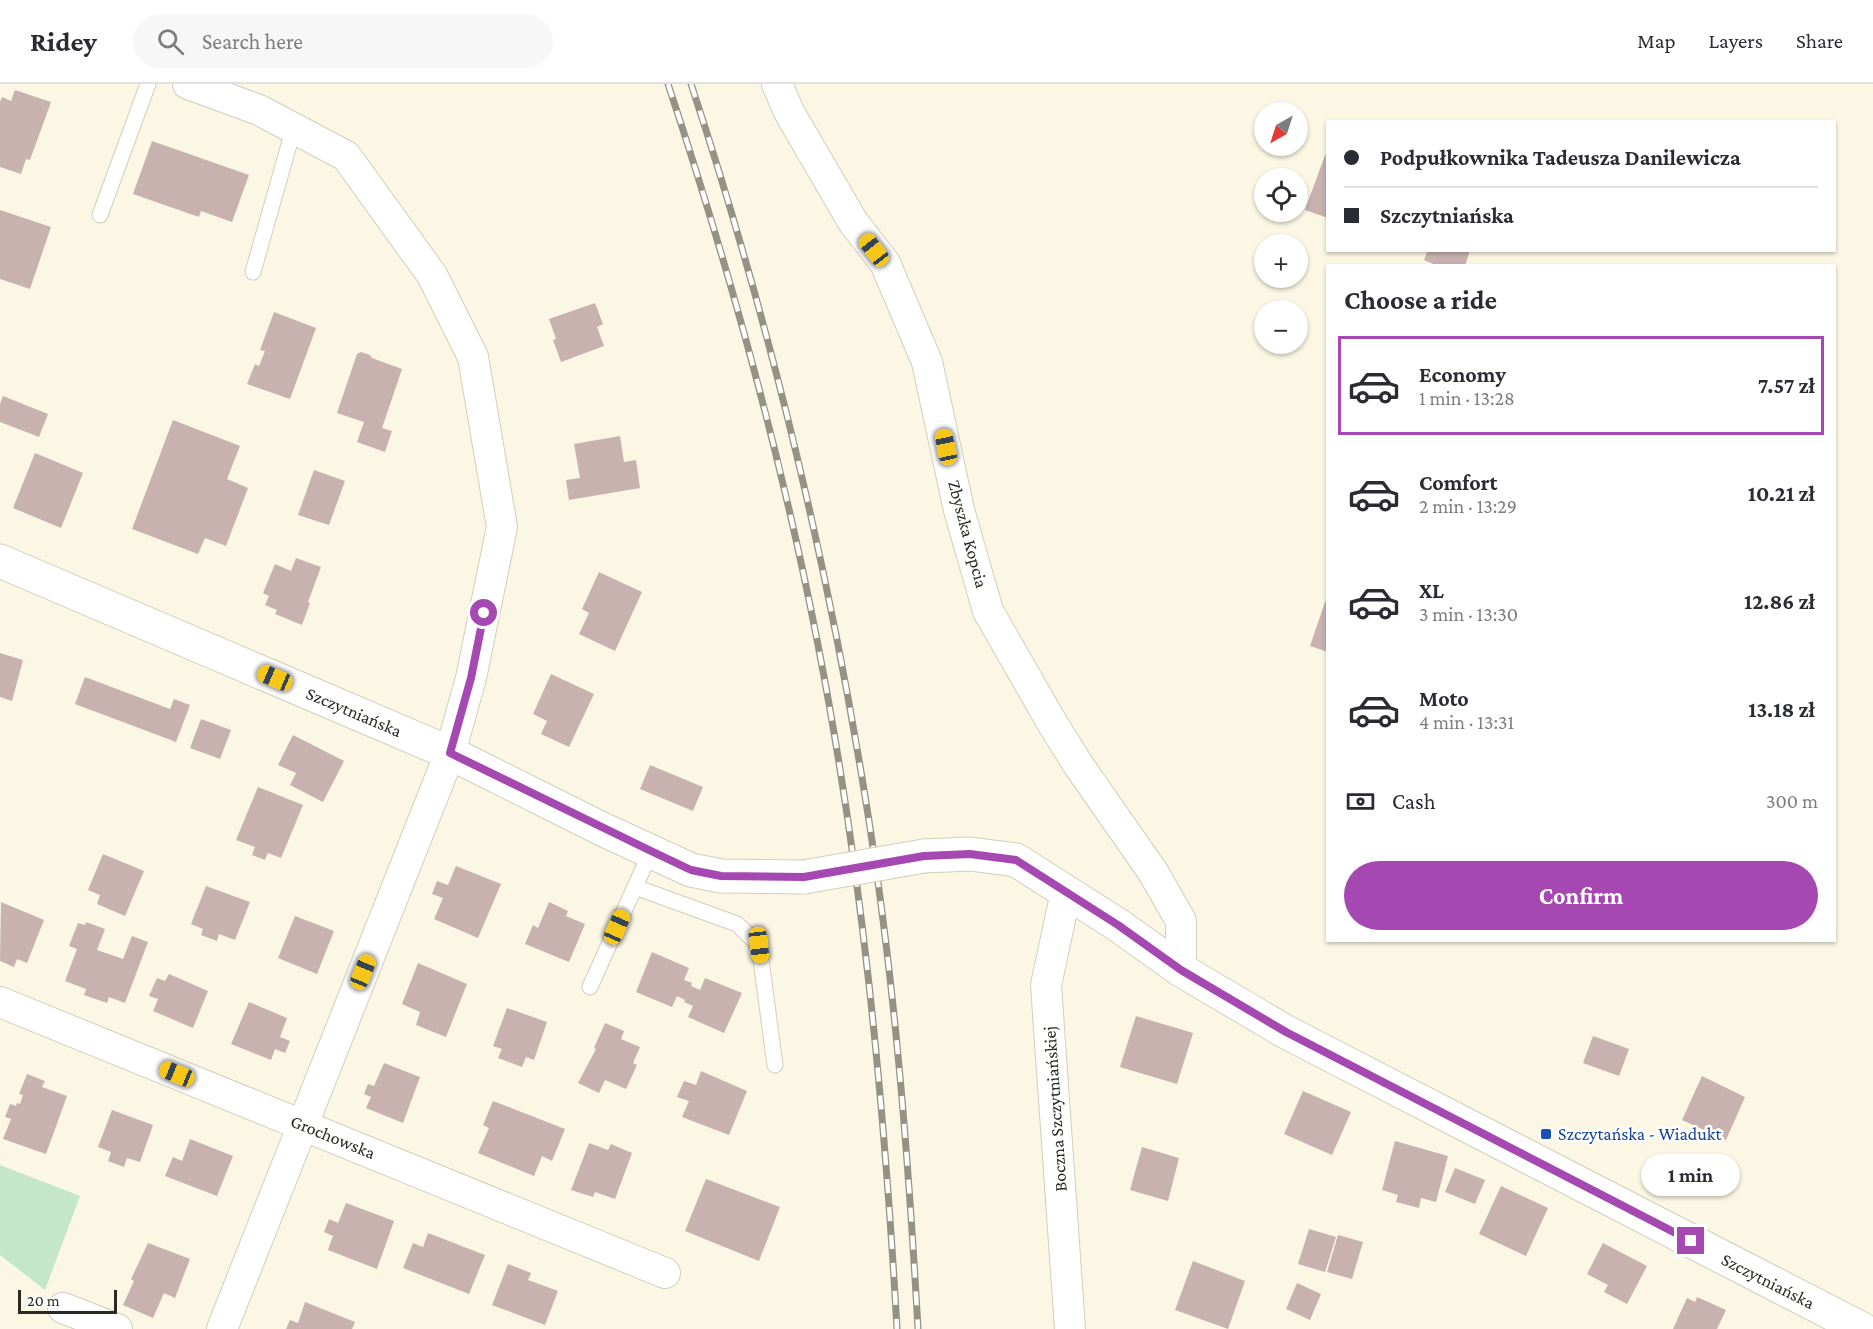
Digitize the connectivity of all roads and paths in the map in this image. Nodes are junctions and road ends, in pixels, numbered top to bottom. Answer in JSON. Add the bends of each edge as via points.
{"nodes":[{"id":1,"x":148,"y":84,"type":"edge"},
{"id":2,"x":188,"y":84,"type":"edge"},
{"id":3,"x":777,"y":84,"type":"edge"},
{"id":4,"x":294,"y":128,"type":"junction"},
{"id":5,"x":100,"y":215,"type":"dead end"},
{"id":6,"x":253,"y":272,"type":"dead end"},
{"id":7,"x":0,"y":561,"type":"edge"},
{"id":8,"x":450,"y":753,"type":"junction"},
{"id":9,"x":651,"y":851,"type":"junction"},
{"id":10,"x":635,"y":887,"type":"junction"},
{"id":11,"x":1066,"y":892,"type":"junction"},
{"id":12,"x":1181,"y":970,"type":"junction"},
{"id":13,"x":590,"y":987,"type":"dead end"},
{"id":14,"x":0,"y":1002,"type":"edge"},
{"id":15,"x":775,"y":1065,"type":"dead end"},
{"id":16,"x":303,"y":1125,"type":"junction"},
{"id":17,"x":665,"y":1273,"type":"dead end"},
{"id":18,"x":63,"y":1308,"type":"dead end"},
{"id":19,"x":117,"y":1329,"type":"edge"},
{"id":20,"x":222,"y":1329,"type":"edge"},
{"id":21,"x":1071,"y":1329,"type":"edge"},
{"id":22,"x":1862,"y":1329,"type":"edge"}],
"edges":[{"from":1,"to":5,"type":"lane"},
{"from":2,"to":4,"type":"street","via":[[259,110]]},
{"from":3,"to":12,"type":"street","name":"Zbyszka Kopcia","via":[[853,222],[885,263],[927,362],[959,510],[988,611],[1079,766],[1153,872],[1181,921]]},
{"from":4,"to":6,"type":"lane"},
{"from":4,"to":8,"type":"street","via":[[346,156],[432,275],[473,357],[502,527],[471,678]]},
{"from":7,"to":8,"type":"street","name":"Szczytniańska"},
{"from":8,"to":9,"type":"street","name":"Szczytniańska"},
{"from":8,"to":16,"type":"street"},
{"from":9,"to":10,"type":"lane"},
{"from":9,"to":11,"type":"street","name":"Szczytniańska","bridge":true,"via":[[691,870],[721,876],[804,877],[924,856],[970,854],[1016,860]]},
{"from":10,"to":13,"type":"lane"},
{"from":10,"to":15,"type":"lane","via":[[737,924],[759,945]]},
{"from":11,"to":12,"type":"street","name":"Szczytniańska"},
{"from":11,"to":21,"type":"street","name":"Boczna Szczytniańskiej","via":[[1046,985]]},
{"from":12,"to":22,"type":"street","name":"Szczytniańska","via":[[1286,1032]]},
{"from":14,"to":16,"type":"street","name":"Grochowska"},
{"from":16,"to":17,"type":"street","name":"Grochowska"},
{"from":16,"to":20,"type":"street"},
{"from":18,"to":19,"type":"street"}]}
